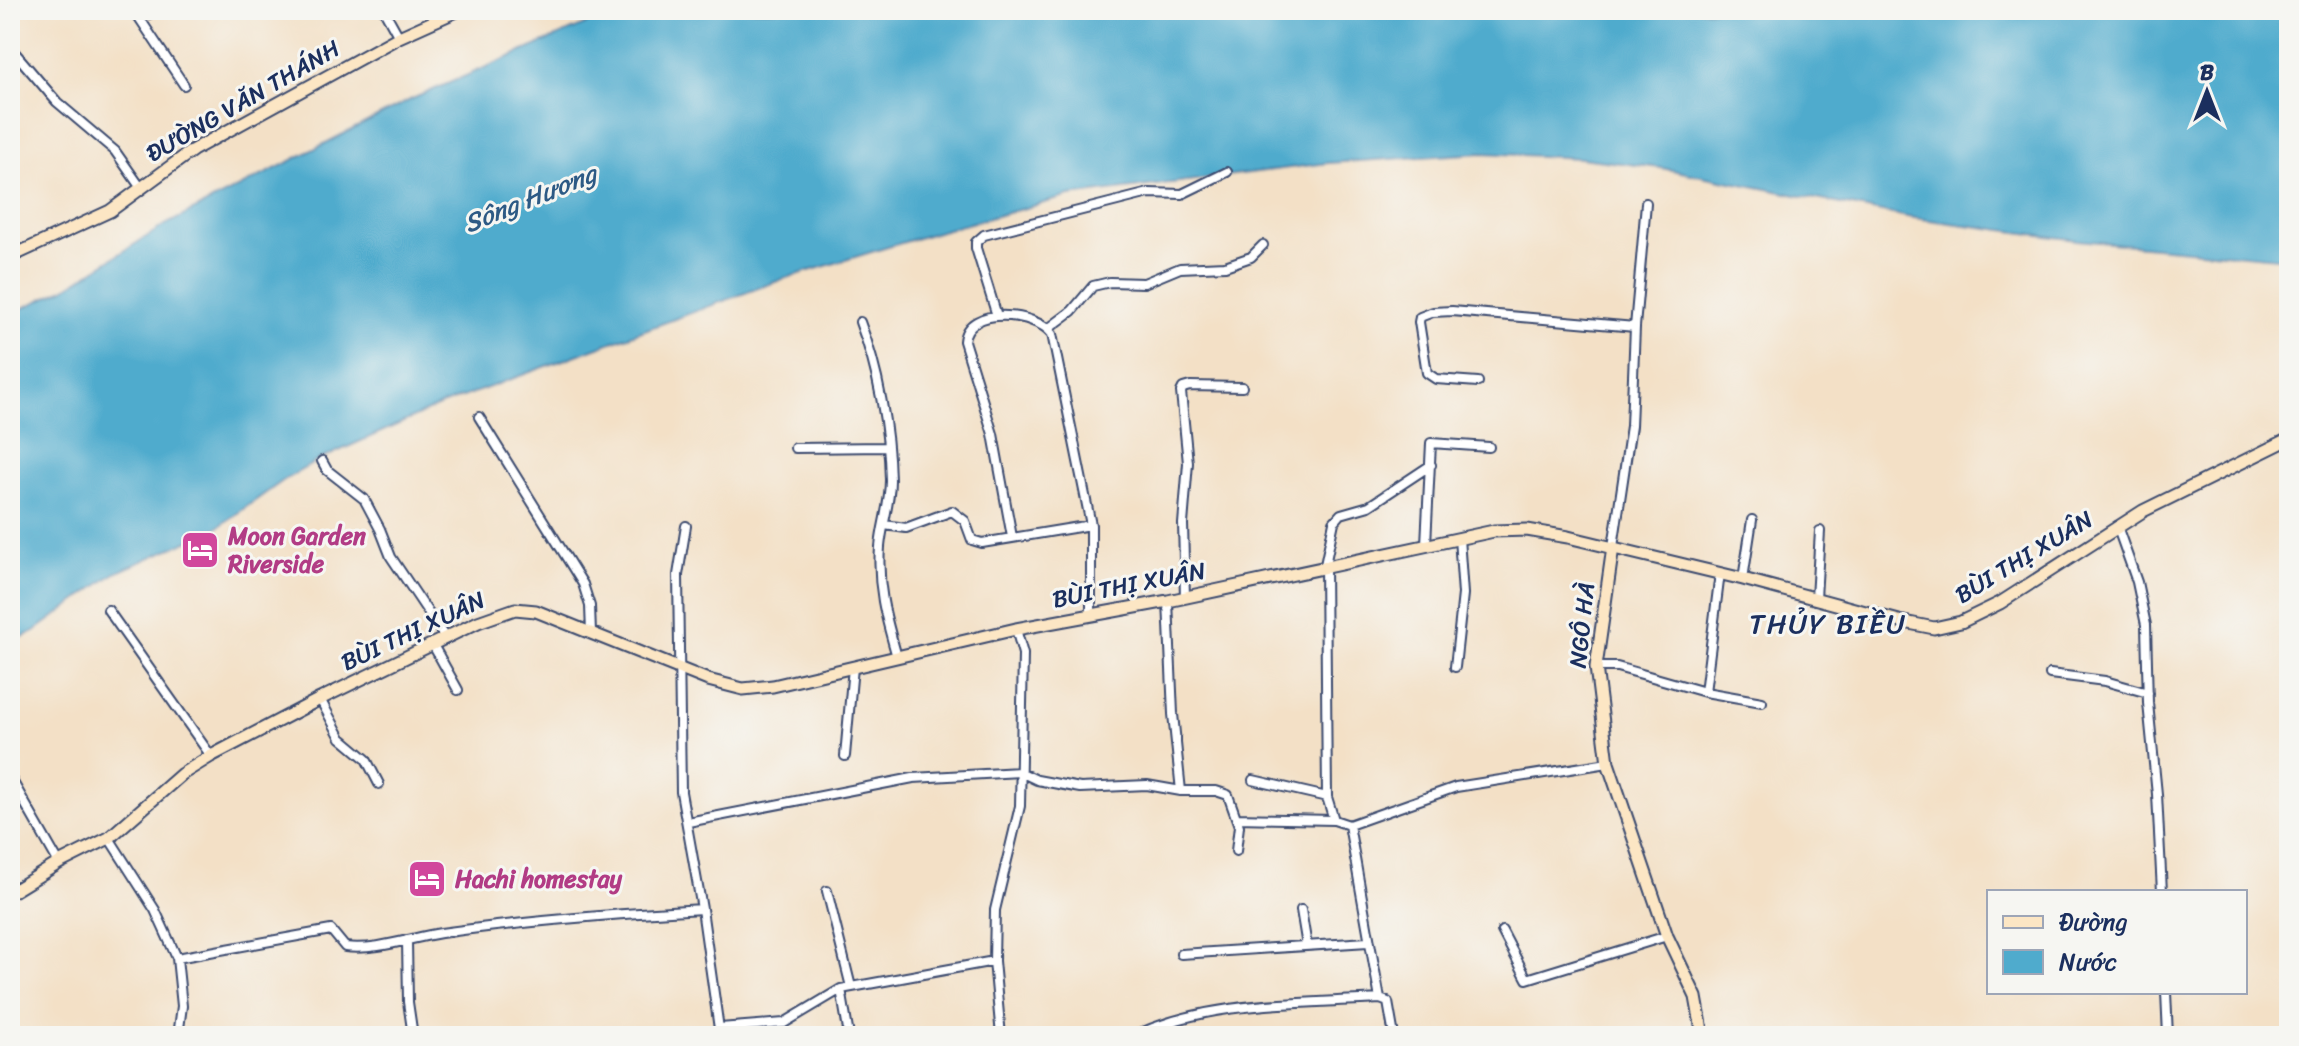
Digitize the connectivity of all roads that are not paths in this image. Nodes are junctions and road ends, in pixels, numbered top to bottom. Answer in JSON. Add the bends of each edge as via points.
{"nodes":[{"id":1,"x":134,"y":10,"type":"edge"},
{"id":2,"x":156,"y":10,"type":"edge"},
{"id":3,"x":384,"y":10,"type":"edge"},
{"id":4,"x":459,"y":10,"type":"edge"},
{"id":5,"x":140,"y":19,"type":"junction"},
{"id":6,"x":399,"y":37,"type":"junction"},
{"id":7,"x":10,"y":47,"type":"edge"},
{"id":8,"x":184,"y":85,"type":"dead end"},
{"id":9,"x":1227,"y":172,"type":"dead end"},
{"id":10,"x":141,"y":188,"type":"junction"},
{"id":11,"x":1646,"y":203,"type":"dead end"},
{"id":12,"x":1263,"y":245,"type":"dead end"},
{"id":13,"x":10,"y":257,"type":"edge"},
{"id":14,"x":997,"y":316,"type":"junction"},
{"id":15,"x":860,"y":322,"type":"dead end"},
{"id":16,"x":1635,"y":327,"type":"junction"},
{"id":17,"x":1048,"y":329,"type":"junction"},
{"id":18,"x":1478,"y":382,"type":"dead end"},
{"id":19,"x":1242,"y":387,"type":"dead end"},
{"id":20,"x":479,"y":417,"type":"dead end"},
{"id":21,"x":2289,"y":439,"type":"edge"},
{"id":22,"x":887,"y":447,"type":"junction"},
{"id":23,"x":1489,"y":447,"type":"dead end"},
{"id":24,"x":795,"y":448,"type":"dead end"},
{"id":25,"x":322,"y":461,"type":"dead end"},
{"id":26,"x":1431,"y":465,"type":"junction"},
{"id":27,"x":1752,"y":520,"type":"dead end"},
{"id":28,"x":884,"y":525,"type":"junction"},
{"id":29,"x":1091,"y":525,"type":"junction"},
{"id":30,"x":2117,"y":525,"type":"junction"},
{"id":31,"x":686,"y":526,"type":"dead end"},
{"id":32,"x":1820,"y":531,"type":"dead end"},
{"id":33,"x":1012,"y":537,"type":"junction"},
{"id":34,"x":1459,"y":538,"type":"junction"},
{"id":35,"x":1426,"y":544,"type":"junction"},
{"id":36,"x":1613,"y":547,"type":"junction"},
{"id":37,"x":1325,"y":565,"type":"junction"},
{"id":38,"x":1720,"y":573,"type":"junction"},
{"id":39,"x":1743,"y":579,"type":"junction"},
{"id":40,"x":1185,"y":597,"type":"junction"},
{"id":41,"x":1816,"y":598,"type":"junction"},
{"id":42,"x":1168,"y":601,"type":"junction"},
{"id":43,"x":108,"y":610,"type":"dead end"},
{"id":44,"x":1091,"y":616,"type":"junction"},
{"id":45,"x":1016,"y":629,"type":"junction"},
{"id":46,"x":591,"y":633,"type":"junction"},
{"id":47,"x":446,"y":639,"type":"junction"},
{"id":48,"x":433,"y":645,"type":"junction"},
{"id":49,"x":897,"y":657,"type":"junction"},
{"id":50,"x":853,"y":667,"type":"junction"},
{"id":51,"x":1455,"y":667,"type":"dead end"},
{"id":52,"x":1596,"y":667,"type":"junction"},
{"id":53,"x":680,"y":669,"type":"junction"},
{"id":54,"x":2050,"y":674,"type":"dead end"},
{"id":55,"x":458,"y":690,"type":"dead end"},
{"id":56,"x":1705,"y":692,"type":"junction"},
{"id":57,"x":2148,"y":693,"type":"junction"},
{"id":58,"x":320,"y":699,"type":"junction"},
{"id":59,"x":1762,"y":702,"type":"dead end"},
{"id":60,"x":211,"y":756,"type":"junction"},
{"id":61,"x":845,"y":756,"type":"dead end"},
{"id":62,"x":1608,"y":763,"type":"junction"},
{"id":63,"x":1020,"y":772,"type":"junction"},
{"id":64,"x":10,"y":777,"type":"edge"},
{"id":65,"x":1253,"y":780,"type":"dead end"},
{"id":66,"x":379,"y":784,"type":"dead end"},
{"id":67,"x":1181,"y":791,"type":"junction"},
{"id":68,"x":1327,"y":797,"type":"junction"},
{"id":69,"x":1237,"y":818,"type":"junction"},
{"id":70,"x":1334,"y":820,"type":"junction"},
{"id":71,"x":688,"y":822,"type":"junction"},
{"id":72,"x":1349,"y":825,"type":"junction"},
{"id":73,"x":109,"y":838,"type":"junction"},
{"id":74,"x":1236,"y":851,"type":"dead end"},
{"id":75,"x":59,"y":863,"type":"junction"},
{"id":76,"x":2162,"y":890,"type":"edge"},
{"id":77,"x":827,"y":891,"type":"dead end"},
{"id":78,"x":10,"y":893,"type":"edge"},
{"id":79,"x":702,"y":909,"type":"junction"},
{"id":80,"x":1301,"y":910,"type":"dead end"},
{"id":81,"x":1502,"y":931,"type":"dead end"},
{"id":82,"x":1667,"y":936,"type":"junction"},
{"id":83,"x":407,"y":940,"type":"junction"},
{"id":84,"x":1368,"y":942,"type":"junction"},
{"id":85,"x":1307,"y":946,"type":"junction"},
{"id":86,"x":1181,"y":954,"type":"dead end"},
{"id":87,"x":177,"y":958,"type":"junction"},
{"id":88,"x":994,"y":961,"type":"junction"},
{"id":89,"x":851,"y":987,"type":"junction"},
{"id":90,"x":841,"y":989,"type":"junction"},
{"id":91,"x":2166,"y":994,"type":"edge"},
{"id":92,"x":1380,"y":999,"type":"junction"},
{"id":93,"x":720,"y":1032,"type":"edge"},
{"id":94,"x":178,"y":1036,"type":"edge"},
{"id":95,"x":413,"y":1036,"type":"edge"},
{"id":96,"x":849,"y":1036,"type":"edge"},
{"id":97,"x":1001,"y":1036,"type":"edge"},
{"id":98,"x":1134,"y":1036,"type":"edge"},
{"id":99,"x":1394,"y":1036,"type":"edge"},
{"id":100,"x":1703,"y":1036,"type":"edge"},
{"id":101,"x":2168,"y":1036,"type":"edge"}],
"edges":[{"from":1,"to":5,"type":"street"},
{"from":2,"to":5,"type":"street"},
{"from":3,"to":6,"type":"street"},
{"from":4,"to":6,"type":"street","name":"ĐƯỜNG VĂN THÁNH"},
{"from":5,"to":8,"type":"street"},
{"from":6,"to":10,"type":"street","name":"ĐƯỜNG VĂN THÁNH","via":[[193,150]]},
{"from":7,"to":10,"type":"street","via":[[57,102],[115,151]]},
{"from":9,"to":14,"type":"street","via":[[1182,194],[1149,193],[984,235],[976,248]]},
{"from":10,"to":13,"type":"street","name":"ĐƯỜNG VĂN THÁNH","via":[[110,211]]},
{"from":11,"to":16,"type":"street","name":"NGÔ HÀ"},
{"from":12,"to":17,"type":"street","via":[[1251,257],[1225,266],[1180,268],[1144,283],[1093,286]]},
{"from":14,"to":17,"type":"street"},
{"from":14,"to":33,"type":"street","via":[[971,325],[964,341],[993,434]]},
{"from":15,"to":22,"type":"street","via":[[874,363]]},
{"from":16,"to":18,"type":"street","via":[[1452,311],[1420,317],[1427,373],[1436,379]]},
{"from":16,"to":36,"type":"street","name":"NGÔ HÀ","via":[[1631,426]]},
{"from":17,"to":29,"type":"street"},
{"from":19,"to":40,"type":"street","via":[[1190,386],[1181,392],[1188,463]]},
{"from":20,"to":46,"type":"street","via":[[583,584]]},
{"from":21,"to":30,"type":"street","name":"BÙI THỊ XUÂN"},
{"from":22,"to":24,"type":"street"},
{"from":22,"to":28,"type":"street","via":[[890,481]]},
{"from":23,"to":26,"type":"street","via":[[1433,442]]},
{"from":25,"to":47,"type":"street","via":[[364,499],[391,557]]},
{"from":26,"to":35,"type":"street"},
{"from":26,"to":37,"type":"street","via":[[1369,506],[1341,514],[1334,522]]},
{"from":27,"to":39,"type":"street"},
{"from":28,"to":33,"type":"street","via":[[906,528],[952,511],[965,521],[976,542]]},
{"from":28,"to":49,"type":"street","via":[[880,599]]},
{"from":29,"to":33,"type":"street"},
{"from":29,"to":44,"type":"street"},
{"from":30,"to":41,"type":"street","name":"BÙI THỊ XUÂN","via":[[2000,603],[1961,622],[1934,628]]},
{"from":30,"to":57,"type":"street","via":[[2146,625]]},
{"from":31,"to":53,"type":"street","via":[[678,575]]},
{"from":32,"to":41,"type":"street"},
{"from":34,"to":35,"type":"street","name":"BÙI THỊ XUÂN"},
{"from":34,"to":36,"type":"street","name":"BÙI THỊ XUÂN","via":[[1527,530]]},
{"from":34,"to":51,"type":"street","via":[[1463,594]]},
{"from":35,"to":37,"type":"street","name":"BÙI THỊ XUÂN"},
{"from":36,"to":38,"type":"street","name":"BÙI THỊ XUÂN"},
{"from":36,"to":52,"type":"street","name":"NGÔ HÀ"},
{"from":37,"to":40,"type":"street","name":"BÙI THỊ XUÂN"},
{"from":37,"to":68,"type":"street"},
{"from":38,"to":39,"type":"street","name":"BÙI THỊ XUÂN"},
{"from":38,"to":56,"type":"street"},
{"from":39,"to":41,"type":"street","name":"BÙI THỊ XUÂN"},
{"from":40,"to":42,"type":"street","name":"BÙI THỊ XUÂN"},
{"from":42,"to":44,"type":"street","name":"BÙI THỊ XUÂN"},
{"from":42,"to":67,"type":"street"},
{"from":43,"to":60,"type":"street"},
{"from":44,"to":45,"type":"street","name":"BÙI THỊ XUÂN"},
{"from":45,"to":49,"type":"street","name":"BÙI THỊ XUÂN"},
{"from":45,"to":63,"type":"street","via":[[1023,654]]},
{"from":46,"to":47,"type":"street","name":"BÙI THỊ XUÂN","via":[[536,611],[515,609]]},
{"from":46,"to":53,"type":"street","name":"BÙI THỊ XUÂN"},
{"from":47,"to":48,"type":"street","name":"BÙI THỊ XUÂN"},
{"from":48,"to":55,"type":"street"},
{"from":48,"to":58,"type":"street","name":"BÙI THỊ XUÂN"},
{"from":49,"to":50,"type":"street","name":"BÙI THỊ XUÂN"},
{"from":50,"to":53,"type":"street","name":"BÙI THỊ XUÂN","via":[[743,689]]},
{"from":50,"to":61,"type":"street"},
{"from":52,"to":56,"type":"street","via":[[1617,667]]},
{"from":52,"to":62,"type":"street","name":"NGÔ HÀ"},
{"from":53,"to":71,"type":"street","via":[[681,792]]},
{"from":54,"to":57,"type":"street"},
{"from":56,"to":59,"type":"street"},
{"from":57,"to":76,"type":"street"},
{"from":58,"to":60,"type":"street","name":"BÙI THỊ XUÂN"},
{"from":58,"to":66,"type":"street","via":[[341,738],[366,759]]},
{"from":60,"to":73,"type":"street","name":"BÙI THỊ XUÂN","via":[[182,774]]},
{"from":62,"to":72,"type":"street","via":[[1456,787]]},
{"from":62,"to":82,"type":"street","name":"NGÔ HÀ"},
{"from":63,"to":67,"type":"street","via":[[1080,788],[1147,785]]},
{"from":63,"to":71,"type":"street","via":[[913,778]]},
{"from":63,"to":88,"type":"street","via":[[1020,806],[995,910]]},
{"from":64,"to":75,"type":"street"},
{"from":65,"to":68,"type":"street"},
{"from":67,"to":69,"type":"street","via":[[1228,795]]},
{"from":68,"to":70,"type":"street"},
{"from":69,"to":70,"type":"street"},
{"from":69,"to":74,"type":"street"},
{"from":70,"to":72,"type":"street"},
{"from":71,"to":79,"type":"street"},
{"from":72,"to":84,"type":"street"},
{"from":73,"to":75,"type":"street","name":"BÙI THỊ XUÂN"},
{"from":73,"to":87,"type":"street","via":[[155,910]]},
{"from":75,"to":78,"type":"street","name":"BÙI THỊ XUÂN"},
{"from":77,"to":89,"type":"street"},
{"from":79,"to":83,"type":"street","via":[[605,914]]},
{"from":79,"to":93,"type":"street"},
{"from":80,"to":85,"type":"street"},
{"from":81,"to":82,"type":"street","via":[[1527,979]]},
{"from":82,"to":100,"type":"street","name":"NGÔ HÀ","via":[[1696,997]]},
{"from":83,"to":87,"type":"street","via":[[358,949],[345,947],[331,930]]},
{"from":83,"to":95,"type":"street"},
{"from":84,"to":85,"type":"street"},
{"from":84,"to":92,"type":"street"},
{"from":85,"to":86,"type":"street"},
{"from":87,"to":94,"type":"street","via":[[182,1006]]},
{"from":88,"to":89,"type":"street"},
{"from":88,"to":97,"type":"street"},
{"from":89,"to":90,"type":"street"},
{"from":90,"to":93,"type":"street","via":[[784,1023]]},
{"from":90,"to":96,"type":"street"},
{"from":91,"to":101,"type":"street"},
{"from":92,"to":98,"type":"street","via":[[1232,1008],[1164,1022]]},
{"from":92,"to":99,"type":"street","via":[[1388,1002]]}]}
